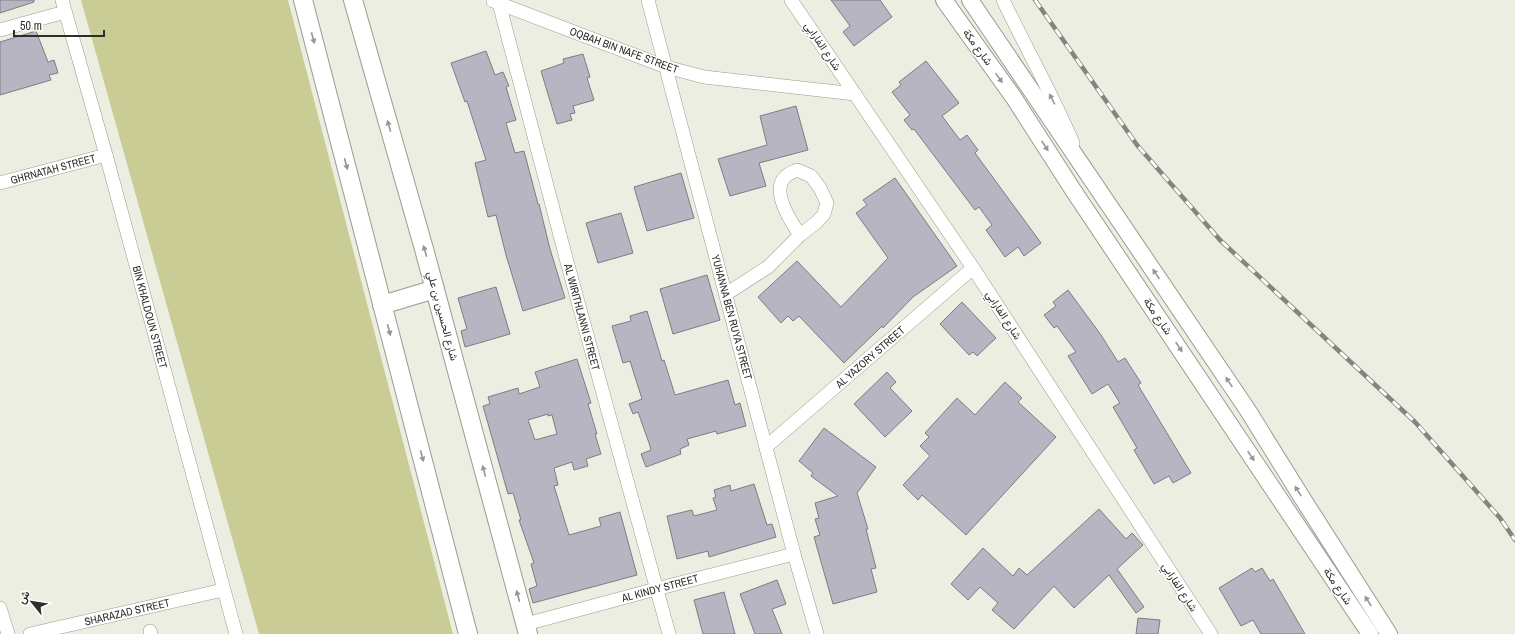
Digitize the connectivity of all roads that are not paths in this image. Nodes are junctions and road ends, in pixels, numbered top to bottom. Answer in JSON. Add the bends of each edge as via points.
{"nodes":[{"id":1,"x":303,"y":0,"type":"edge"},
{"id":2,"x":353,"y":0,"type":"edge"},
{"id":3,"x":648,"y":0,"type":"edge"},
{"id":4,"x":791,"y":0,"type":"edge"},
{"id":5,"x":944,"y":0,"type":"edge"},
{"id":6,"x":970,"y":0,"type":"edge"},
{"id":7,"x":1003,"y":0,"type":"edge"},
{"id":8,"x":497,"y":1,"type":"edge"},
{"id":9,"x":63,"y":6,"type":"edge"},
{"id":10,"x":0,"y":30,"type":"edge"},
{"id":11,"x":666,"y":68,"type":"junction"},
{"id":12,"x":855,"y":94,"type":"junction"},
{"id":13,"x":106,"y":155,"type":"junction"},
{"id":14,"x":1080,"y":160,"type":"junction"},
{"id":15,"x":0,"y":183,"type":"edge"},
{"id":16,"x":800,"y":235,"type":"junction"},
{"id":17,"x":973,"y":268,"type":"junction"},
{"id":18,"x":435,"y":289,"type":"junction"},
{"id":19,"x":726,"y":294,"type":"junction"},
{"id":20,"x":382,"y":305,"type":"junction"},
{"id":21,"x":767,"y":446,"type":"junction"},
{"id":22,"x":794,"y":554,"type":"junction"},
{"id":23,"x":656,"y":589,"type":"junction"},
{"id":24,"x":223,"y":590,"type":"junction"},
{"id":25,"x":0,"y":608,"type":"edge"},
{"id":26,"x":527,"y":629,"type":"edge"},
{"id":27,"x":8,"y":634,"type":"edge"},
{"id":28,"x":30,"y":634,"type":"edge"},
{"id":29,"x":236,"y":634,"type":"edge"},
{"id":30,"x":468,"y":634,"type":"edge"},
{"id":31,"x":669,"y":634,"type":"edge"},
{"id":32,"x":817,"y":634,"type":"edge"},
{"id":33,"x":1211,"y":634,"type":"edge"},
{"id":34,"x":1370,"y":634,"type":"edge"},
{"id":35,"x":1389,"y":634,"type":"edge"}],
"edges":[{"from":1,"to":20,"type":"highway","one_way":true},
{"from":18,"to":2,"type":"highway","name":"شارع الحسين بن علي","one_way":true},
{"from":3,"to":11,"type":"street","name":"YUHANNA BEN RUYA STREET"},
{"from":4,"to":12,"type":"street","name":"شارع الفارابي"},
{"from":5,"to":34,"type":"main road","name":"شارع مكة","one_way":true,"via":[[1014,98]]},
{"from":6,"to":14,"type":"main road","name":"شارع مكة"},
{"from":14,"to":7,"type":"street","one_way":true},
{"from":8,"to":11,"type":"street","name":"OQBAH BIN NAFE STREET"},
{"from":8,"to":23,"type":"street","name":"AL WIRITHLANNI STREET"},
{"from":9,"to":10,"type":"street"},
{"from":9,"to":13,"type":"street","name":"BIN KHALDOUN STREET"},
{"from":11,"to":12,"type":"street","name":"OQBAH BIN NAFE STREET","via":[[704,77]]},
{"from":11,"to":19,"type":"street","name":"YUHANNA BEN RUYA STREET"},
{"from":12,"to":17,"type":"street","name":"شارع الفارابي"},
{"from":13,"to":15,"type":"street","name":"GHRNATAH STREET"},
{"from":13,"to":24,"type":"street","name":"BIN KHALDOUN STREET"},
{"from":35,"to":14,"type":"main road","name":"شارع مكة","one_way":true,"via":[[1248,409]]},
{"from":16,"to":16,"type":"street","via":[[824,214],[827,203],[811,176],[797,170],[785,176],[780,190],[785,209]]},
{"from":16,"to":19,"type":"street","via":[[768,267]]},
{"from":17,"to":21,"type":"street","name":"AL YAZORY STREET"},
{"from":17,"to":33,"type":"street","name":"شارع الفارابي"},
{"from":18,"to":20,"type":"highway"},
{"from":26,"to":18,"type":"highway","name":"شارع الحسين بن علي","one_way":true},
{"from":19,"to":21,"type":"street","name":"YUHANNA BEN RUYA STREET"},
{"from":20,"to":30,"type":"highway","one_way":true},
{"from":21,"to":22,"type":"street","name":"YUHANNA BEN RUYA STREET"},
{"from":22,"to":23,"type":"street","name":"AL KINDY STREET"},
{"from":22,"to":32,"type":"street","name":"YUHANNA BEN RUYA STREET"},
{"from":23,"to":26,"type":"street","name":"AL KINDY STREET"},
{"from":23,"to":31,"type":"street","name":"AL WIRITHLANNI STREET"},
{"from":24,"to":28,"type":"street","name":"SHARAZAD STREET"},
{"from":24,"to":29,"type":"street","name":"BIN KHALDOUN STREET"},
{"from":25,"to":27,"type":"street"}]}
